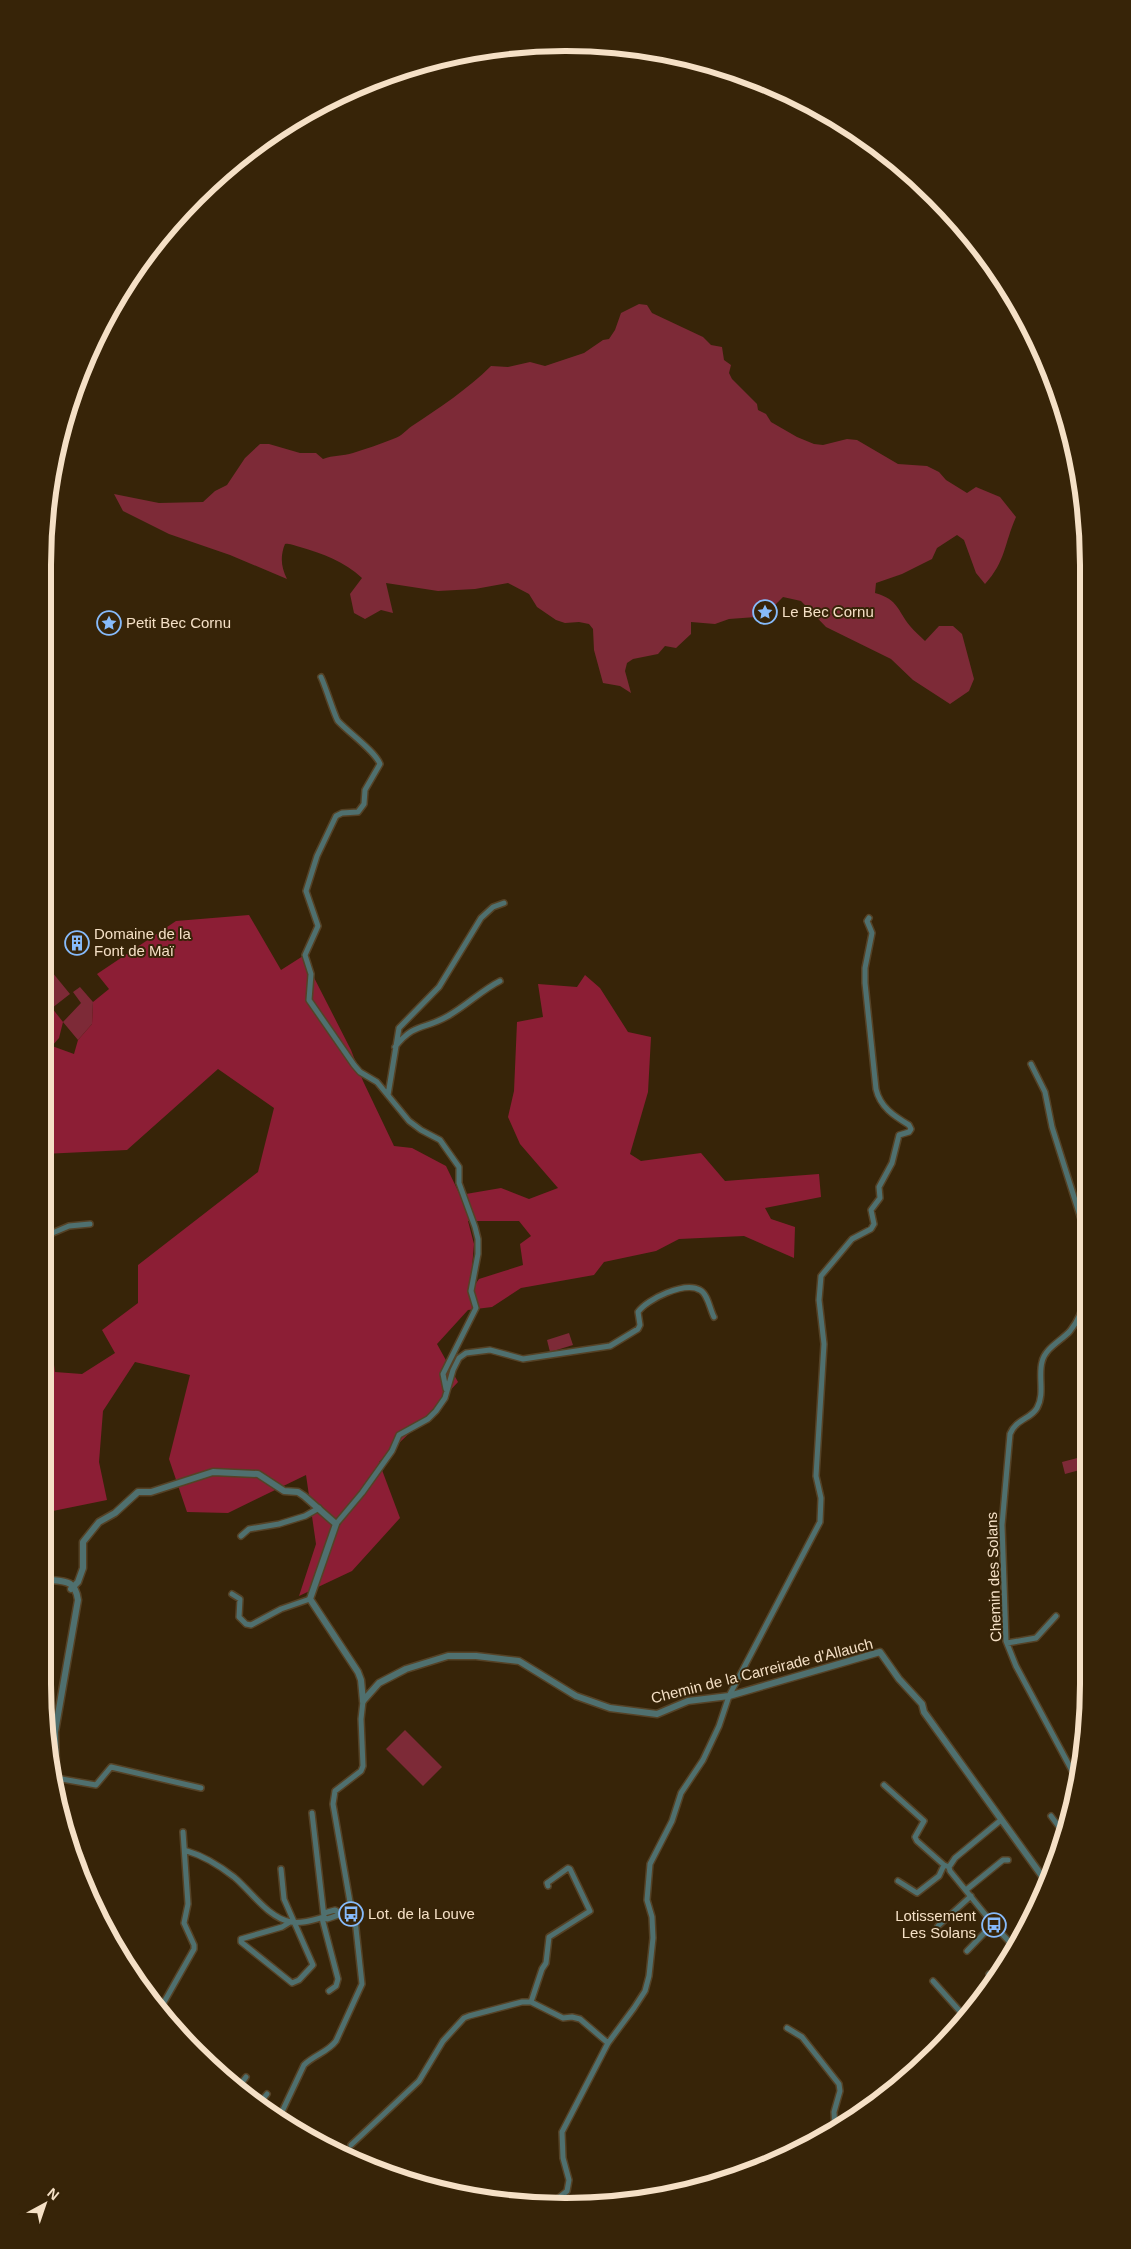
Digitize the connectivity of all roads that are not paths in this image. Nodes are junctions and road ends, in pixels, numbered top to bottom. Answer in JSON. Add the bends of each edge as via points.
{"nodes":[{"id":1,"x":322,"y":677,"type":"dead end"},
{"id":2,"x":504,"y":903,"type":"dead end"},
{"id":3,"x":869,"y":918,"type":"dead end"},
{"id":4,"x":500,"y":981,"type":"dead end"},
{"id":5,"x":395,"y":1048,"type":"junction"},
{"id":6,"x":1031,"y":1064,"type":"dead end"},
{"id":7,"x":388,"y":1095,"type":"junction"},
{"id":8,"x":1080,"y":1216,"type":"edge"},
{"id":9,"x":90,"y":1224,"type":"dead end"},
{"id":10,"x":51,"y":1233,"type":"edge"},
{"id":11,"x":1080,"y":1317,"type":"edge"},
{"id":12,"x":714,"y":1318,"type":"dead end"},
{"id":13,"x":446,"y":1389,"type":"junction"},
{"id":14,"x":319,"y":1508,"type":"junction"},
{"id":15,"x":336,"y":1524,"type":"junction"},
{"id":16,"x":241,"y":1536,"type":"dead end"},
{"id":17,"x":51,"y":1581,"type":"edge"},
{"id":18,"x":72,"y":1588,"type":"junction"},
{"id":19,"x":232,"y":1594,"type":"dead end"},
{"id":20,"x":310,"y":1599,"type":"junction"},
{"id":21,"x":1056,"y":1616,"type":"dead end"},
{"id":22,"x":1007,"y":1643,"type":"junction"},
{"id":23,"x":729,"y":1696,"type":"junction"},
{"id":24,"x":362,"y":1701,"type":"junction"},
{"id":25,"x":55,"y":1745,"type":"edge"},
{"id":26,"x":1072,"y":1771,"type":"edge"},
{"id":27,"x":60,"y":1779,"type":"edge"},
{"id":28,"x":884,"y":1785,"type":"dead end"},
{"id":29,"x":201,"y":1788,"type":"dead end"},
{"id":30,"x":312,"y":1813,"type":"dead end"},
{"id":31,"x":1052,"y":1816,"type":"dead end"},
{"id":32,"x":1001,"y":1820,"type":"junction"},
{"id":33,"x":1059,"y":1826,"type":"edge"},
{"id":34,"x":183,"y":1832,"type":"dead end"},
{"id":35,"x":187,"y":1851,"type":"dead end"},
{"id":36,"x":1008,"y":1860,"type":"dead end"},
{"id":37,"x":946,"y":1866,"type":"junction"},
{"id":38,"x":281,"y":1868,"type":"dead end"},
{"id":39,"x":1042,"y":1876,"type":"edge"},
{"id":40,"x":898,"y":1881,"type":"dead end"},
{"id":41,"x":548,"y":1886,"type":"dead end"},
{"id":42,"x":966,"y":1890,"type":"junction"},
{"id":43,"x":971,"y":1896,"type":"junction"},
{"id":44,"x":352,"y":1910,"type":"junction"},
{"id":45,"x":324,"y":1917,"type":"junction"},
{"id":46,"x":292,"y":1922,"type":"junction"},
{"id":47,"x":993,"y":1924,"type":"junction"},
{"id":48,"x":938,"y":1926,"type":"dead end"},
{"id":49,"x":1010,"y":1943,"type":"edge"},
{"id":50,"x":967,"y":1951,"type":"dead end"},
{"id":51,"x":933,"y":1981,"type":"dead end"},
{"id":52,"x":329,"y":1991,"type":"dead end"},
{"id":53,"x":531,"y":2002,"type":"junction"},
{"id":54,"x":163,"y":2003,"type":"edge"},
{"id":55,"x":961,"y":2012,"type":"edge"},
{"id":56,"x":787,"y":2028,"type":"dead end"},
{"id":57,"x":608,"y":2043,"type":"junction"},
{"id":58,"x":246,"y":2077,"type":"dead end"},
{"id":59,"x":242,"y":2083,"type":"edge"},
{"id":60,"x":267,"y":2094,"type":"dead end"},
{"id":61,"x":263,"y":2099,"type":"edge"},
{"id":62,"x":282,"y":2112,"type":"edge"},
{"id":63,"x":835,"y":2122,"type":"edge"},
{"id":64,"x":351,"y":2145,"type":"dead end"},
{"id":65,"x":559,"y":2198,"type":"edge"}],
"edges":[{"from":1,"to":7,"type":"street","via":[[338,721],[377,757],[380,764],[365,790],[364,804],[358,812],[336,816],[317,856],[306,891],[318,926],[305,955],[311,974],[309,1000],[354,1065]]},
{"from":2,"to":5,"type":"street","via":[[493,907],[481,918],[439,987],[398,1028]]},
{"from":3,"to":23,"type":"street","via":[[872,933],[865,983],[878,1100],[911,1129],[896,1140],[892,1163],[879,1187],[880,1198],[871,1210],[874,1216],[871,1229],[852,1239],[822,1276],[819,1300],[824,1344],[816,1476],[821,1498],[820,1522]]},
{"from":4,"to":5,"type":"street","via":[[448,1016],[430,1025],[416,1027]]},
{"from":5,"to":7,"type":"street"},
{"from":6,"to":8,"type":"street","via":[[1045,1092],[1052,1127]]},
{"from":7,"to":13,"type":"street","via":[[409,1121],[440,1140],[459,1167],[459,1183],[477,1233],[478,1254],[471,1291],[476,1308],[443,1374]]},
{"from":9,"to":10,"type":"street","via":[[68,1226]]},
{"from":11,"to":22,"type":"street","name":"Chemin des Solans","via":[[1042,1362],[1037,1408],[1014,1426],[1010,1434],[1002,1525]]},
{"from":12,"to":13,"type":"street","via":[[705,1294],[699,1289],[660,1294],[638,1312],[638,1329],[610,1346],[523,1359],[490,1350],[466,1353],[453,1370]]},
{"from":13,"to":15,"type":"street","via":[[445,1398],[428,1419],[399,1436],[362,1493]]},
{"from":14,"to":15,"type":"street"},
{"from":14,"to":16,"type":"street","via":[[279,1524],[249,1529]]},
{"from":14,"to":18,"type":"street","via":[[298,1492],[284,1491],[263,1476],[231,1472],[213,1472],[151,1492],[138,1492],[93,1528],[83,1542],[83,1568]]},
{"from":15,"to":20,"type":"street"},
{"from":17,"to":18,"type":"street"},
{"from":18,"to":25,"type":"street","via":[[75,1611]]},
{"from":19,"to":20,"type":"street","via":[[240,1599],[239,1617],[251,1625],[281,1609]]},
{"from":20,"to":24,"type":"street","via":[[358,1672]]},
{"from":21,"to":22,"type":"street","via":[[1036,1638]]},
{"from":22,"to":26,"type":"street","name":"Chemin des Solans"},
{"from":23,"to":24,"type":"street","name":"Chemin de la Carreirade d'Allauch","via":[[688,1701],[657,1714],[610,1708],[576,1696],[519,1662],[502,1658],[448,1656],[406,1669],[379,1683]]},
{"from":23,"to":32,"type":"street","name":"Chemin de la Carreirade d'Allauch","via":[[880,1652],[922,1704],[924,1712]]},
{"from":23,"to":57,"type":"street","via":[[719,1726],[703,1760],[681,1793],[672,1821],[650,1864],[647,1900],[653,1938],[649,1976],[634,2008]]},
{"from":24,"to":44,"type":"street","via":[[363,1766],[335,1792],[333,1804]]},
{"from":27,"to":29,"type":"street","via":[[96,1785],[111,1767]]},
{"from":28,"to":37,"type":"street","via":[[924,1821],[915,1837]]},
{"from":30,"to":45,"type":"street"},
{"from":31,"to":33,"type":"street"},
{"from":32,"to":37,"type":"street"},
{"from":32,"to":39,"type":"street","name":"Chemin de la Carreirade d'Allauch"},
{"from":34,"to":54,"type":"street","via":[[188,1904],[184,1923],[194,1949]]},
{"from":35,"to":46,"type":"street","via":[[200,1855],[234,1877],[275,1914]]},
{"from":36,"to":42,"type":"street","via":[[1003,1860]]},
{"from":37,"to":40,"type":"street","via":[[917,1893]]},
{"from":37,"to":42,"type":"street"},
{"from":38,"to":46,"type":"street","via":[[284,1899]]},
{"from":41,"to":53,"type":"street","via":[[550,1879],[570,1869],[590,1911],[550,1937],[546,1963]]},
{"from":42,"to":43,"type":"street"},
{"from":43,"to":47,"type":"street"},
{"from":43,"to":48,"type":"street"},
{"from":44,"to":45,"type":"street","via":[[340,1913],[335,1910]]},
{"from":44,"to":62,"type":"street","via":[[362,1972],[359,1993],[336,2041],[302,2068]]},
{"from":45,"to":46,"type":"street"},
{"from":45,"to":52,"type":"street","via":[[338,1979],[336,1986]]},
{"from":46,"to":46,"type":"street","via":[[313,1966],[292,1983],[241,1939]]},
{"from":47,"to":49,"type":"street"},
{"from":47,"to":50,"type":"street"},
{"from":51,"to":55,"type":"street"},
{"from":53,"to":57,"type":"street","via":[[562,2018],[580,2019]]},
{"from":53,"to":64,"type":"street","via":[[464,2018],[438,2049],[419,2080]]},
{"from":56,"to":63,"type":"street","via":[[802,2037],[839,2084]]},
{"from":57,"to":65,"type":"street","via":[[562,2132],[568,2180],[567,2191]]},
{"from":58,"to":59,"type":"street"},
{"from":60,"to":61,"type":"street"}]}
